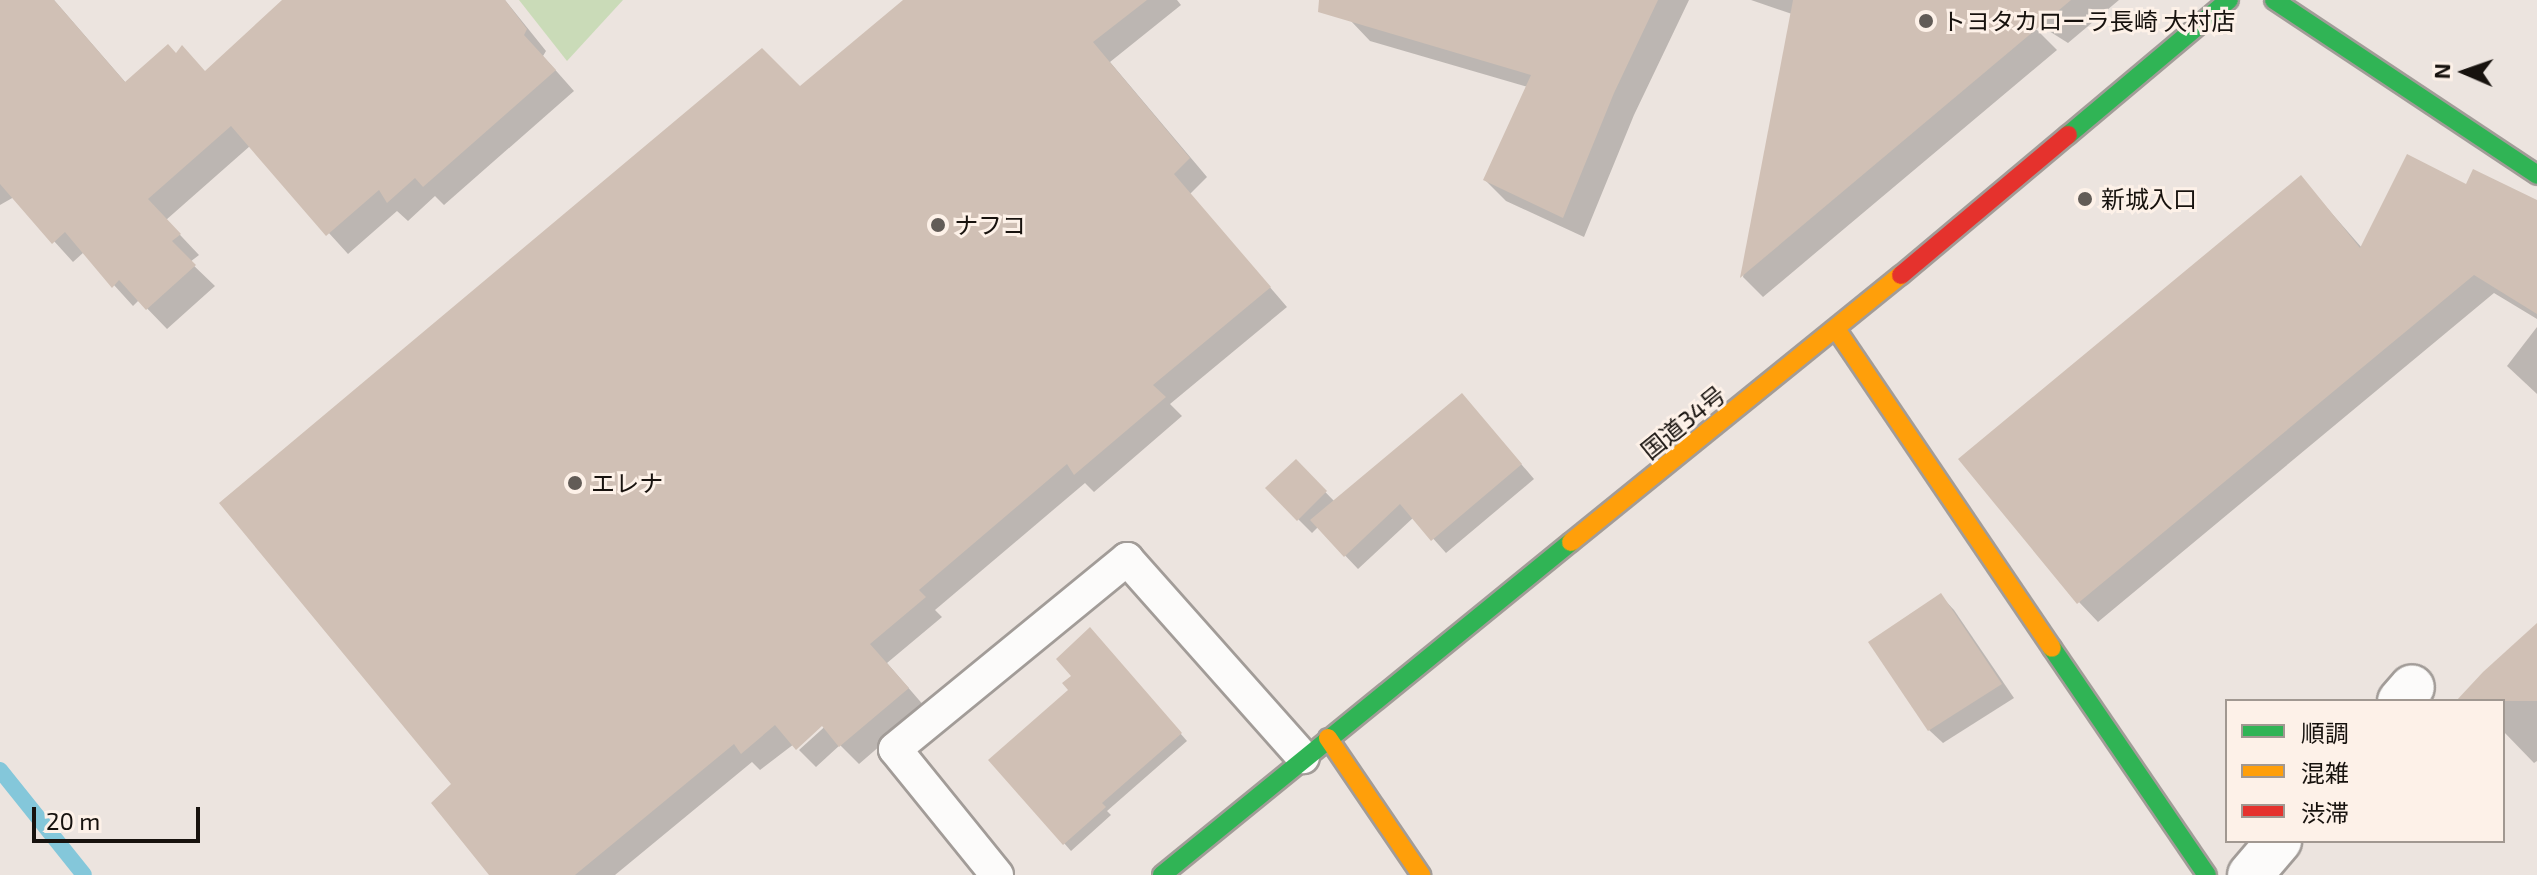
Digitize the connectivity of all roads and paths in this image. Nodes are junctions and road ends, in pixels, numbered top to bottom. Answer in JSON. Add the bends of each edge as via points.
{"nodes":[{"id":1,"x":2229,"y":0,"type":"edge"},
{"id":2,"x":2274,"y":0,"type":"edge"},
{"id":3,"x":2537,"y":175,"type":"edge"},
{"id":4,"x":1836,"y":329,"type":"junction"},
{"id":5,"x":1328,"y":738,"type":"junction"},
{"id":6,"x":1303,"y":757,"type":"junction"},
{"id":7,"x":2277,"y":843,"type":"edge"},
{"id":8,"x":997,"y":875,"type":"edge"},
{"id":9,"x":1162,"y":875,"type":"edge"},
{"id":10,"x":1421,"y":875,"type":"edge"},
{"id":11,"x":2207,"y":875,"type":"edge"},
{"id":12,"x":2250,"y":875,"type":"edge"}],
"edges":[{"from":1,"to":4,"type":"main road","name":"国道34号"},
{"from":2,"to":3,"type":"main road"},
{"from":4,"to":5,"type":"main road","name":"国道34号"},
{"from":4,"to":11,"type":"main road"},
{"from":5,"to":6,"type":"main road","name":"国道34号"},
{"from":5,"to":10,"type":"main road"},
{"from":6,"to":8,"type":"lane","via":[[1127,559],[895,749]]},
{"from":6,"to":9,"type":"main road","name":"国道34号"},
{"from":7,"to":12,"type":"street"}]}
